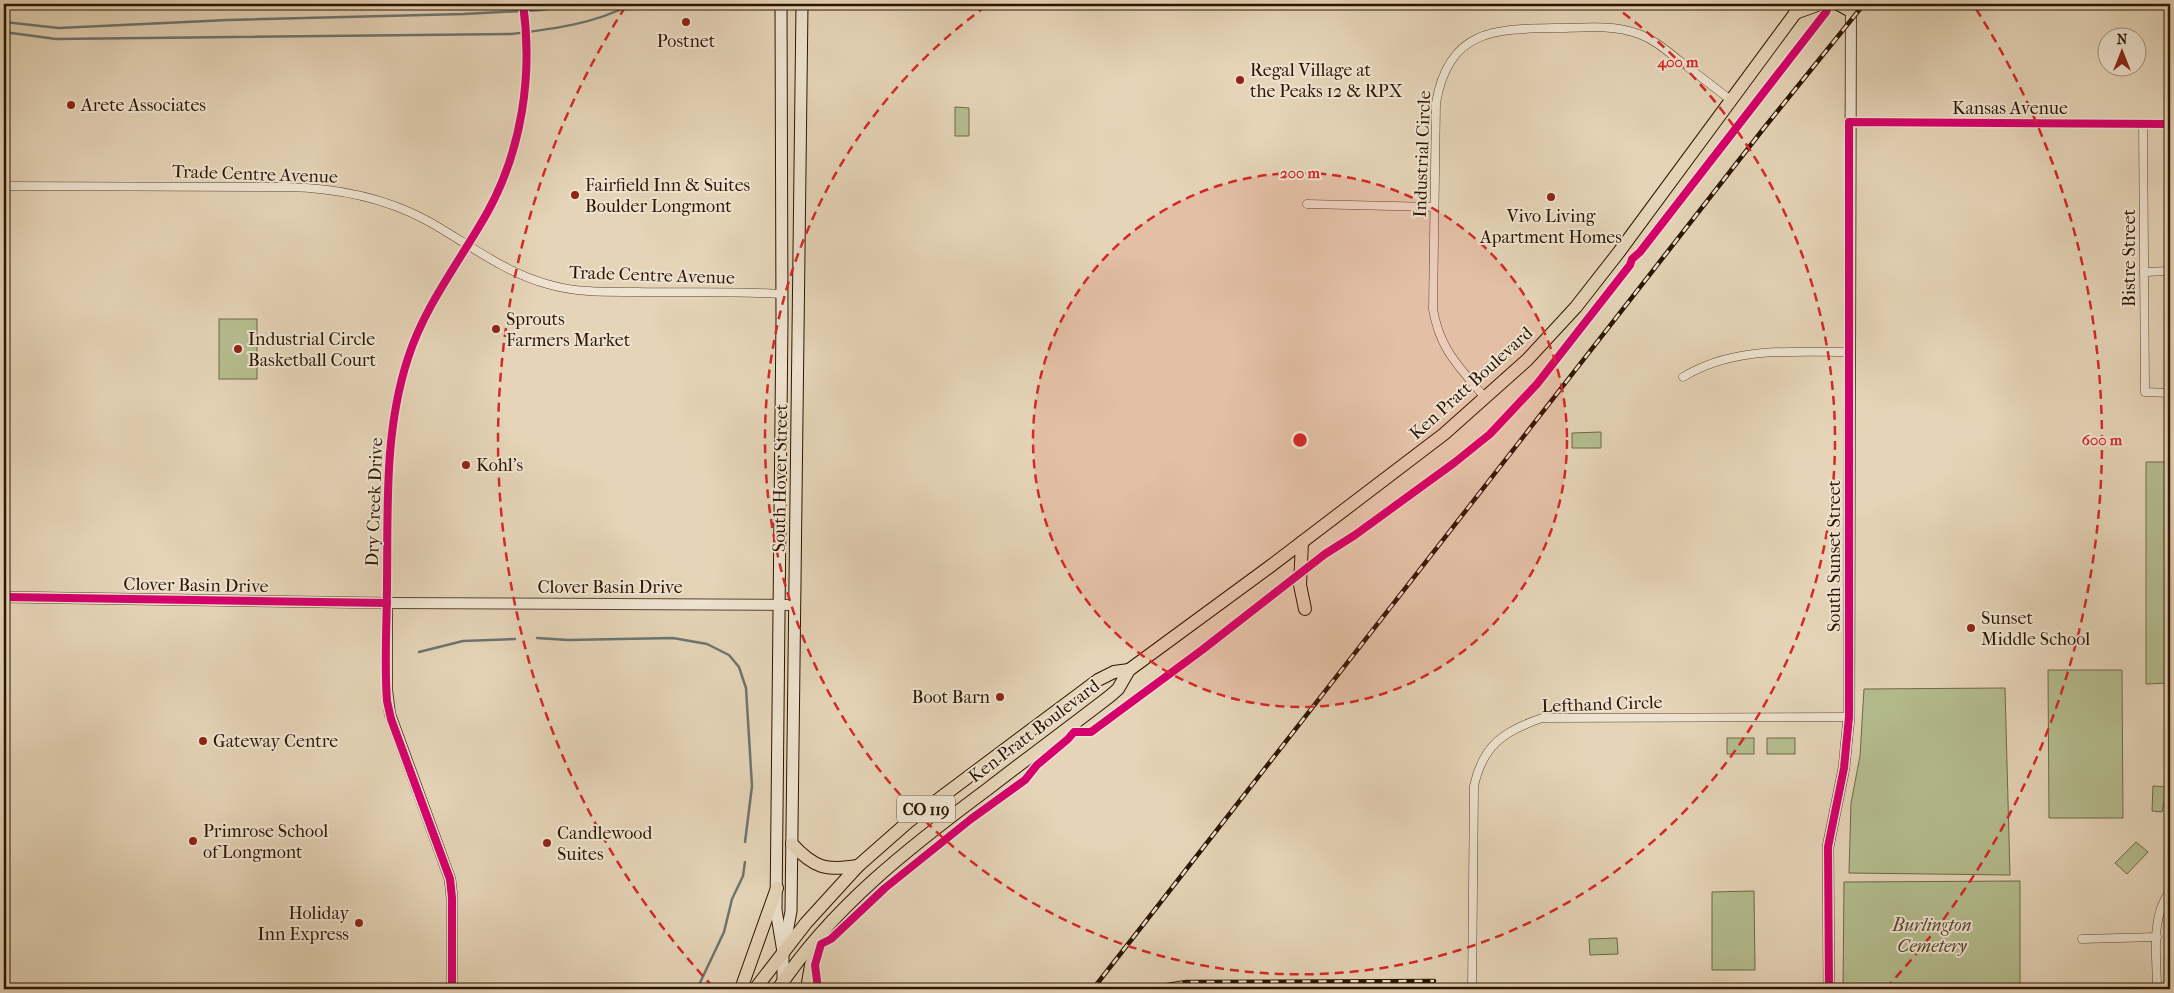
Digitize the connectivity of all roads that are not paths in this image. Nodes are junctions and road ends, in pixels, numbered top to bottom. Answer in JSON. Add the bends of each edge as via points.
{"nodes":[{"id":1,"x":523,"y":4,"type":"edge"},
{"id":2,"x":781,"y":4,"type":"edge"},
{"id":3,"x":802,"y":4,"type":"edge"},
{"id":4,"x":1820,"y":4,"type":"edge"},
{"id":5,"x":1838,"y":4,"type":"edge"},
{"id":6,"x":1799,"y":8,"type":"edge"},
{"id":7,"x":1851,"y":8,"type":"edge"},
{"id":8,"x":1851,"y":33,"type":"dead end"},
{"id":9,"x":1850,"y":82,"type":"junction"},
{"id":10,"x":1732,"y":101,"type":"junction"},
{"id":11,"x":1850,"y":122,"type":"junction"},
{"id":12,"x":2143,"y":124,"type":"junction"},
{"id":13,"x":2170,"y":124,"type":"edge"},
{"id":14,"x":4,"y":186,"type":"edge"},
{"id":15,"x":1307,"y":204,"type":"dead end"},
{"id":16,"x":1434,"y":207,"type":"junction"},
{"id":17,"x":468,"y":245,"type":"junction"},
{"id":18,"x":2170,"y":271,"type":"edge"},
{"id":19,"x":2144,"y":272,"type":"junction"},
{"id":20,"x":782,"y":294,"type":"junction"},
{"id":21,"x":800,"y":294,"type":"junction"},
{"id":22,"x":1849,"y":352,"type":"junction"},
{"id":23,"x":1683,"y":377,"type":"dead end"},
{"id":24,"x":2170,"y":393,"type":"edge"},
{"id":25,"x":1486,"y":399,"type":"junction"},
{"id":26,"x":1302,"y":542,"type":"junction"},
{"id":27,"x":4,"y":597,"type":"edge"},
{"id":28,"x":387,"y":603,"type":"junction"},
{"id":29,"x":779,"y":605,"type":"junction"},
{"id":30,"x":795,"y":605,"type":"junction"},
{"id":31,"x":1305,"y":609,"type":"dead end"},
{"id":32,"x":1129,"y":670,"type":"junction"},
{"id":33,"x":1849,"y":717,"type":"junction"},
{"id":34,"x":792,"y":844,"type":"junction"},
{"id":35,"x":858,"y":866,"type":"junction"},
{"id":36,"x":776,"y":888,"type":"junction"},
{"id":37,"x":2170,"y":891,"type":"edge"},
{"id":38,"x":833,"y":920,"type":"junction"},
{"id":39,"x":2157,"y":937,"type":"junction"},
{"id":40,"x":2082,"y":938,"type":"dead end"},
{"id":41,"x":783,"y":952,"type":"junction"},
{"id":42,"x":782,"y":987,"type":"edge"},
{"id":43,"x":452,"y":989,"type":"edge"},
{"id":44,"x":741,"y":989,"type":"edge"},
{"id":45,"x":755,"y":989,"type":"edge"},
{"id":46,"x":807,"y":989,"type":"edge"},
{"id":47,"x":1472,"y":989,"type":"edge"},
{"id":48,"x":1829,"y":989,"type":"edge"},
{"id":49,"x":2157,"y":989,"type":"edge"}],
"edges":[{"from":1,"to":17,"type":"street","name":"Dry Creek Drive","via":[[526,85],[514,150],[500,188]]},
{"from":2,"to":20,"type":"main road","name":"South Hover Street"},
{"from":3,"to":21,"type":"main road","name":"South Hover Street"},
{"from":4,"to":6,"type":"highway"},
{"from":5,"to":7,"type":"highway"},
{"from":6,"to":10,"type":"highway","name":"Ken Pratt Boulevard","number":"CO 119"},
{"from":7,"to":9,"type":"street","name":"South Sunset Street"},
{"from":8,"to":9,"type":"street","name":"South Sunset Street"},
{"from":9,"to":11,"type":"street","name":"South Sunset Street"},
{"from":10,"to":16,"type":"street","name":"Industrial Circle","via":[[1654,41],[1626,30],[1605,27],[1506,29],[1487,34],[1459,52],[1439,84]]},
{"from":10,"to":25,"type":"highway","name":"Ken Pratt Boulevard","number":"CO 119","via":[[1576,307]]},
{"from":11,"to":12,"type":"street","name":"Kansas Avenue"},
{"from":11,"to":22,"type":"street","name":"South Sunset Street"},
{"from":12,"to":13,"type":"street","name":"Kansas Avenue"},
{"from":12,"to":19,"type":"street","name":"Bistre Street"},
{"from":14,"to":17,"type":"street","name":"Trade Centre Avenue","via":[[323,188],[396,206]]},
{"from":15,"to":16,"type":"street"},
{"from":16,"to":25,"type":"street","name":"Industrial Circle","via":[[1433,309],[1436,329],[1444,348]]},
{"from":17,"to":20,"type":"street","name":"Trade Centre Avenue","via":[[520,275],[548,285],[578,290]]},
{"from":17,"to":28,"type":"street","name":"Dry Creek Drive","via":[[424,316],[399,390],[389,462]]},
{"from":18,"to":19,"type":"street"},
{"from":19,"to":24,"type":"street","name":"Bistre Street","via":[[2144,392]]},
{"from":20,"to":21,"type":"main road"},
{"from":20,"to":29,"type":"main road","name":"South Hover Street"},
{"from":21,"to":30,"type":"main road","name":"South Hover Street"},
{"from":22,"to":23,"type":"street","via":[[1774,351],[1736,356],[1711,362]]},
{"from":22,"to":33,"type":"street","name":"South Sunset Street"},
{"from":25,"to":26,"type":"highway","name":"Ken Pratt Boulevard","number":"CO 119"},
{"from":26,"to":31,"type":"highway","via":[[1300,585]]},
{"from":26,"to":32,"type":"highway","name":"Ken Pratt Boulevard","number":"CO 119"},
{"from":27,"to":28,"type":"street","name":"Clover Basin Drive"},
{"from":28,"to":29,"type":"street","name":"Clover Basin Drive"},
{"from":28,"to":43,"type":"street","name":"Dry Creek Drive","via":[[389,709],[450,879]]},
{"from":29,"to":30,"type":"street","name":"Clover Basin Drive"},
{"from":29,"to":36,"type":"main road","name":"South Hover Street"},
{"from":30,"to":34,"type":"main road","name":"South Hover Street"},
{"from":32,"to":35,"type":"highway","name":"Ken Pratt Boulevard","number":"CO 119","via":[[1114,672],[1098,680],[908,822]]},
{"from":32,"to":38,"type":"highway","name":"Ken Pratt Boulevard","number":"CO 119","via":[[1110,696],[916,843]]},
{"from":33,"to":47,"type":"street","name":"Lefthand Circle","via":[[1542,718],[1502,736],[1483,758],[1474,786]]},
{"from":33,"to":48,"type":"street","name":"South Sunset Street","via":[[1844,768],[1828,846]]},
{"from":34,"to":35,"type":"highway","via":[[816,866]]},
{"from":34,"to":41,"type":"main road","name":"South Hover Street","via":[[791,911]]},
{"from":35,"to":41,"type":"highway","name":"Ken Pratt Boulevard","number":"CO 119"},
{"from":36,"to":41,"type":"main road","name":"South Hover Street"},
{"from":36,"to":44,"type":"highway"},
{"from":37,"to":39,"type":"street","via":[[2158,914]]},
{"from":38,"to":42,"type":"highway","name":"Ken Pratt Boulevard","number":"CO 119"},
{"from":38,"to":46,"type":"highway","via":[[814,955]]},
{"from":39,"to":40,"type":"street"},
{"from":39,"to":49,"type":"street"},
{"from":41,"to":42,"type":"main road","name":"South Hover Street"},
{"from":41,"to":45,"type":"highway","number":"CO 119"}]}
